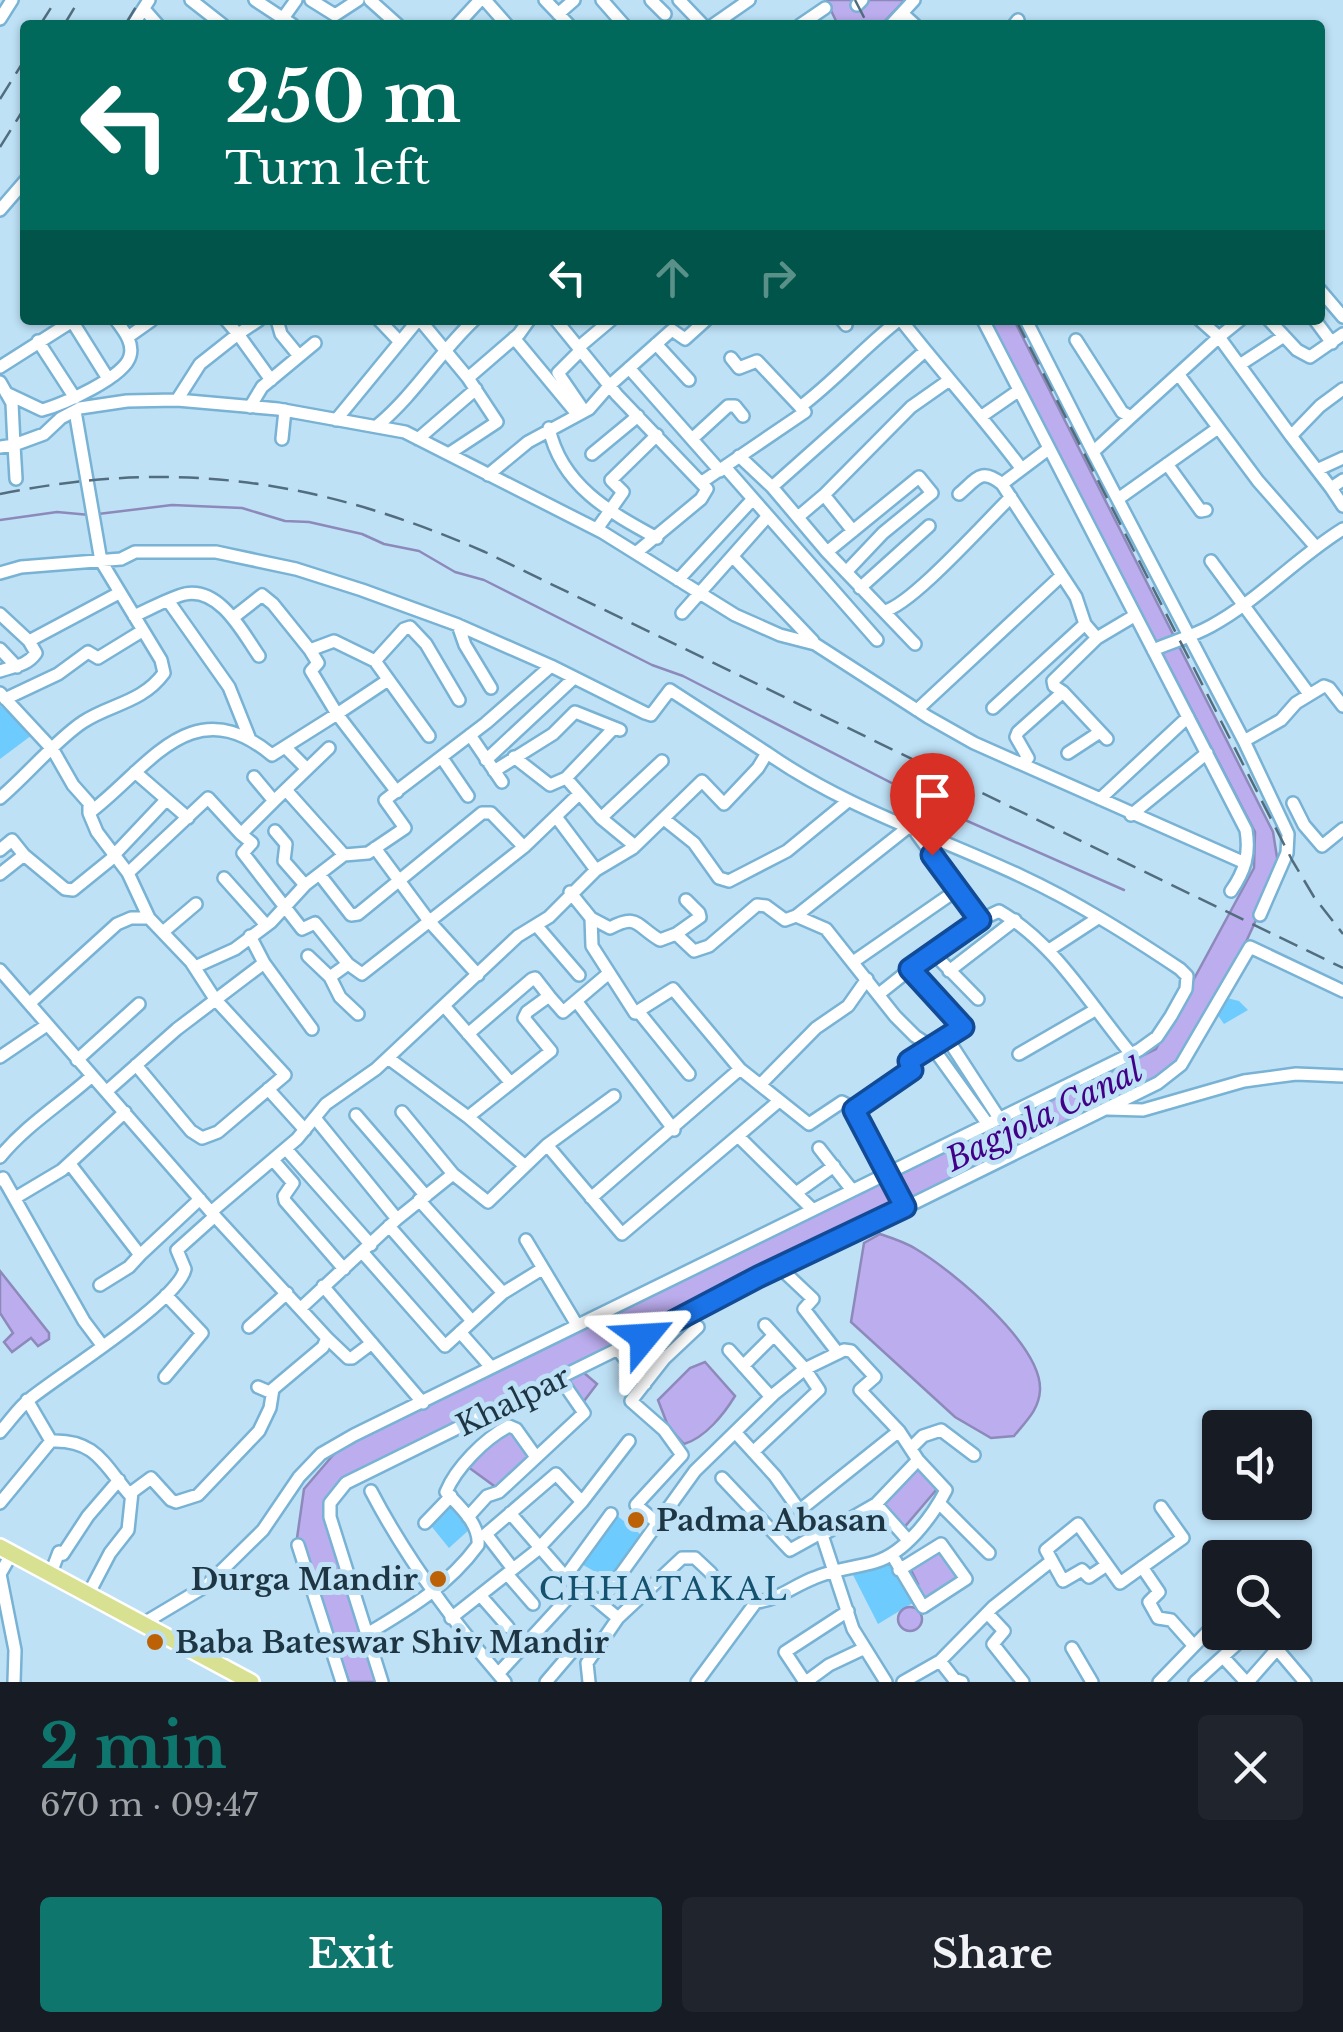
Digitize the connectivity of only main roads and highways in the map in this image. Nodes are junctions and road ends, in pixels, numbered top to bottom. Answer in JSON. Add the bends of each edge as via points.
{"nodes":[{"id":1,"x":6,"y":1550,"type":"edge"},
{"id":2,"x":252,"y":1682,"type":"edge"}],
"edges":[{"from":1,"to":2,"type":"main road"}]}
